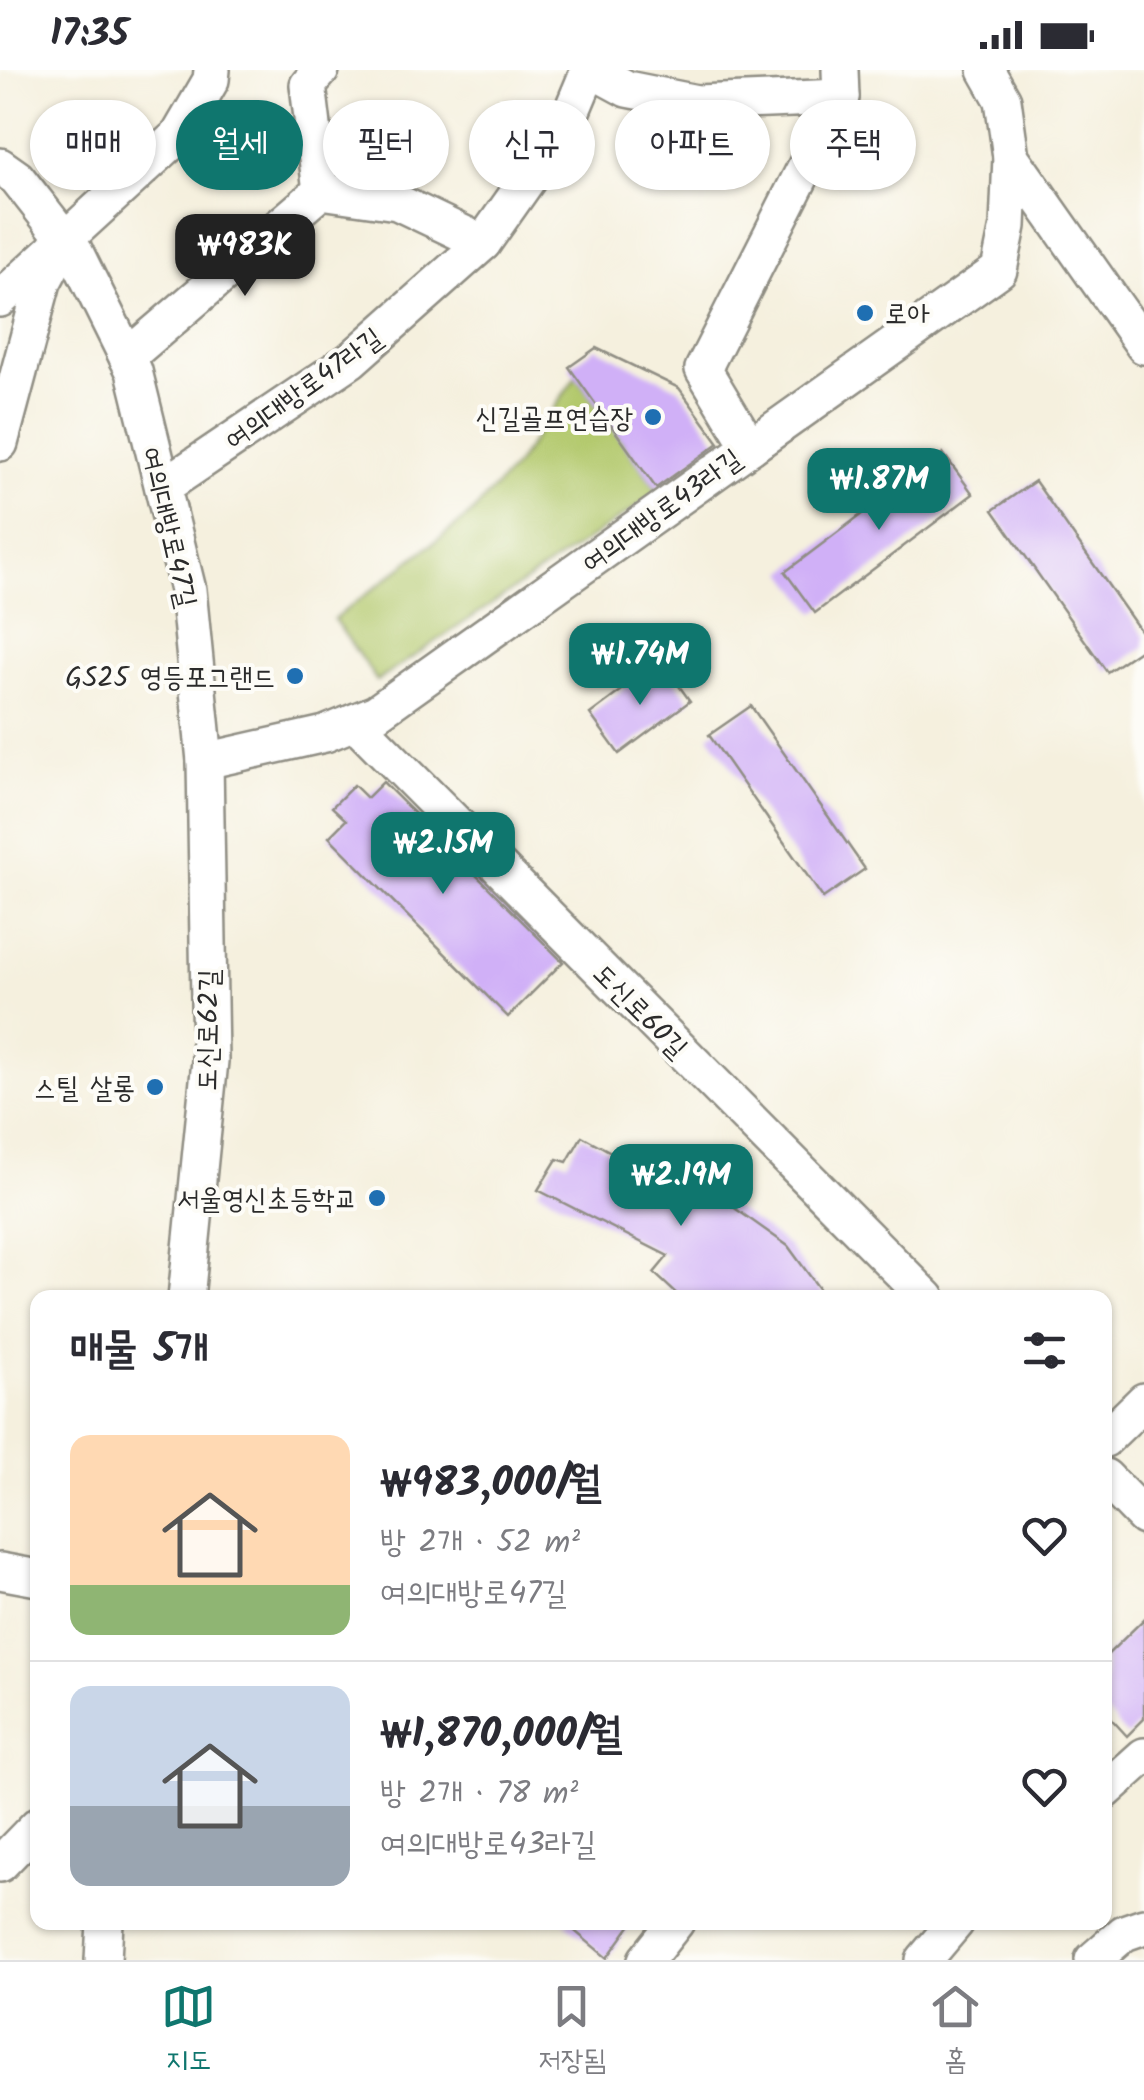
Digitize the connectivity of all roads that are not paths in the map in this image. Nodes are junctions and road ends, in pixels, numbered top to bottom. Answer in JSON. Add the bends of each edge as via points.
{"nodes":[{"id":1,"x":212,"y":70,"type":"edge"},
{"id":2,"x":321,"y":70,"type":"edge"},
{"id":3,"x":591,"y":70,"type":"edge"},
{"id":4,"x":986,"y":70,"type":"edge"},
{"id":5,"x":840,"y":83,"type":"edge"},
{"id":6,"x":1011,"y":157,"type":"junction"},
{"id":7,"x":0,"y":166,"type":"edge"},
{"id":8,"x":321,"y":191,"type":"junction"},
{"id":9,"x":66,"y":240,"type":"junction"},
{"id":10,"x":484,"y":243,"type":"junction"},
{"id":11,"x":0,"y":299,"type":"edge"},
{"id":12,"x":1144,"y":346,"type":"edge"},
{"id":13,"x":126,"y":356,"type":"junction"},
{"id":14,"x":0,"y":443,"type":"edge"},
{"id":15,"x":750,"y":447,"type":"junction"},
{"id":16,"x":163,"y":487,"type":"junction"},
{"id":17,"x":355,"y":722,"type":"junction"},
{"id":18,"x":205,"y":760,"type":"junction"},
{"id":19,"x":187,"y":1290,"type":"edge"},
{"id":20,"x":919,"y":1290,"type":"edge"},
{"id":21,"x":1144,"y":1401,"type":"edge"},
{"id":22,"x":1112,"y":1431,"type":"edge"},
{"id":23,"x":1112,"y":1484,"type":"edge"},
{"id":24,"x":1144,"y":1517,"type":"edge"},
{"id":25,"x":0,"y":1572,"type":"edge"},
{"id":26,"x":30,"y":1577,"type":"edge"},
{"id":27,"x":1144,"y":1756,"type":"edge"},
{"id":28,"x":1112,"y":1785,"type":"edge"},
{"id":29,"x":30,"y":1834,"type":"edge"},
{"id":30,"x":0,"y":1864,"type":"edge"},
{"id":31,"x":1144,"y":1926,"type":"edge"},
{"id":32,"x":670,"y":1930,"type":"edge"},
{"id":33,"x":949,"y":1930,"type":"edge"},
{"id":34,"x":646,"y":1960,"type":"edge"},
{"id":35,"x":924,"y":1960,"type":"edge"},
{"id":36,"x":1093,"y":1960,"type":"edge"}],
"edges":[{"from":1,"to":9,"type":"street","via":[[178,135]]},
{"from":2,"to":8,"type":"street","via":[[308,85]]},
{"from":3,"to":5,"type":"street","via":[[627,89],[697,103]]},
{"from":3,"to":10,"type":"street","name":"여의대방로47라길","via":[[566,125]]},
{"from":4,"to":6,"type":"street","name":"여의대방로43라길","via":[[1003,100]]},
{"from":5,"to":15,"type":"street","via":[[703,368]]},
{"from":6,"to":12,"type":"street"},
{"from":6,"to":15,"type":"street","name":"여의대방로43라길","via":[[999,270]]},
{"from":7,"to":9,"type":"street","name":"여의대방로47길"},
{"from":8,"to":10,"type":"street","via":[[397,202]]},
{"from":8,"to":13,"type":"street"},
{"from":9,"to":11,"type":"street"},
{"from":9,"to":13,"type":"street","name":"여의대방로47길"},
{"from":9,"to":14,"type":"street","via":[[42,282]]},
{"from":10,"to":16,"type":"street","name":"여의대방로47라길","via":[[351,360]]},
{"from":13,"to":16,"type":"street","name":"여의대방로47길"},
{"from":15,"to":17,"type":"street","name":"여의대방로43라길"},
{"from":16,"to":18,"type":"street","name":"여의대방로47길","via":[[188,590]]},
{"from":17,"to":18,"type":"street","name":"여의대방로43라길"},
{"from":17,"to":20,"type":"street","name":"도신로60길"},
{"from":18,"to":19,"type":"street","name":"도신로62길","via":[[210,1061]]},
{"from":21,"to":22,"type":"street"},
{"from":23,"to":24,"type":"street"},
{"from":25,"to":26,"type":"street"},
{"from":27,"to":28,"type":"street"},
{"from":29,"to":30,"type":"street"},
{"from":31,"to":36,"type":"street","via":[[1124,1933]]},
{"from":32,"to":34,"type":"street"},
{"from":33,"to":35,"type":"street"}]}
